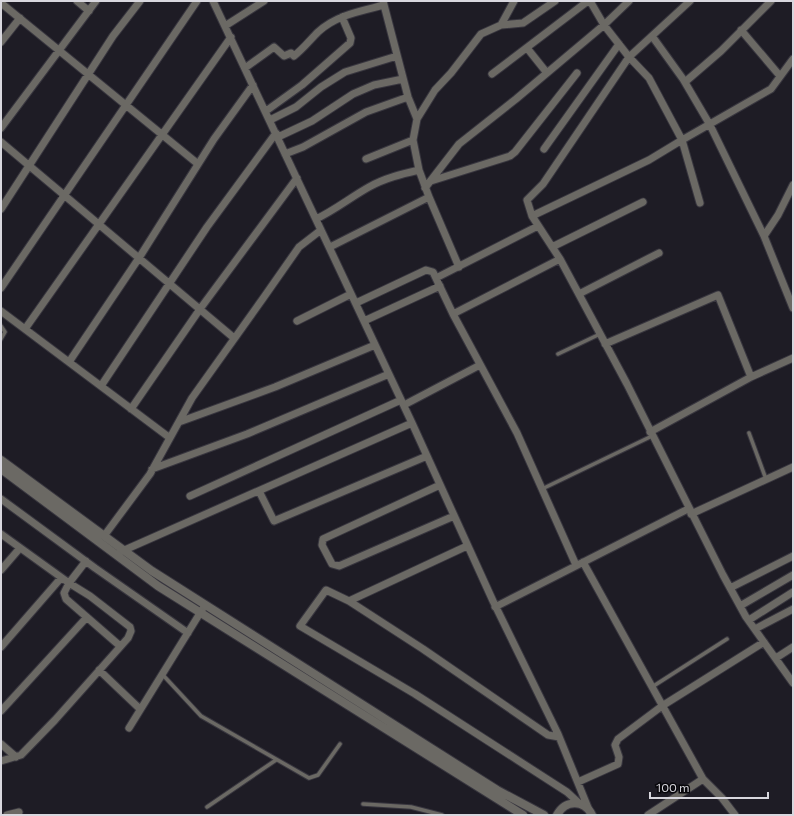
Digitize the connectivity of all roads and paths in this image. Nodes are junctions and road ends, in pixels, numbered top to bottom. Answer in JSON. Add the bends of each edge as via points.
{"nodes":[{"id":1,"x":77,"y":1,"type":"edge"},
{"id":2,"x":96,"y":1,"type":"edge"},
{"id":3,"x":140,"y":1,"type":"edge"},
{"id":4,"x":197,"y":1,"type":"edge"},
{"id":5,"x":213,"y":1,"type":"edge"},
{"id":6,"x":264,"y":1,"type":"edge"},
{"id":7,"x":514,"y":1,"type":"edge"},
{"id":8,"x":554,"y":1,"type":"edge"},
{"id":9,"x":589,"y":1,"type":"edge"},
{"id":10,"x":690,"y":1,"type":"edge"},
{"id":11,"x":771,"y":1,"type":"edge"},
{"id":12,"x":627,"y":2,"type":"edge"},
{"id":13,"x":1,"y":3,"type":"edge"},
{"id":14,"x":383,"y":3,"type":"edge"},
{"id":15,"x":89,"y":11,"type":"junction"},
{"id":16,"x":342,"y":17,"type":"junction"},
{"id":17,"x":20,"y":18,"type":"junction"},
{"id":18,"x":501,"y":25,"type":"junction"},
{"id":19,"x":604,"y":25,"type":"junction"},
{"id":20,"x":225,"y":26,"type":"junction"},
{"id":21,"x":741,"y":30,"type":"junction"},
{"id":22,"x":652,"y":36,"type":"junction"},
{"id":23,"x":231,"y":37,"type":"junction"},
{"id":24,"x":1,"y":42,"type":"edge"},
{"id":25,"x":619,"y":44,"type":"junction"},
{"id":26,"x":527,"y":48,"type":"junction"},
{"id":27,"x":60,"y":50,"type":"junction"},
{"id":28,"x":397,"y":56,"type":"junction"},
{"id":29,"x":629,"y":57,"type":"junction"},
{"id":30,"x":793,"y":59,"type":"edge"},
{"id":31,"x":245,"y":68,"type":"junction"},
{"id":32,"x":547,"y":73,"type":"junction"},
{"id":33,"x":577,"y":73,"type":"dead end"},
{"id":34,"x":89,"y":74,"type":"junction"},
{"id":35,"x":492,"y":74,"type":"dead end"},
{"id":36,"x":780,"y":76,"type":"junction"},
{"id":37,"x":403,"y":79,"type":"junction"},
{"id":38,"x":685,"y":82,"type":"junction"},
{"id":39,"x":253,"y":85,"type":"junction"},
{"id":40,"x":408,"y":97,"type":"junction"},
{"id":41,"x":126,"y":105,"type":"junction"},
{"id":42,"x":266,"y":111,"type":"junction"},
{"id":43,"x":417,"y":119,"type":"junction"},
{"id":44,"x":270,"y":120,"type":"junction"},
{"id":45,"x":710,"y":125,"type":"junction"},
{"id":46,"x":1,"y":128,"type":"edge"},
{"id":47,"x":277,"y":135,"type":"junction"},
{"id":48,"x":162,"y":136,"type":"junction"},
{"id":49,"x":413,"y":140,"type":"junction"},
{"id":50,"x":682,"y":140,"type":"junction"},
{"id":51,"x":1,"y":142,"type":"edge"},
{"id":52,"x":544,"y":149,"type":"dead end"},
{"id":53,"x":286,"y":154,"type":"junction"},
{"id":54,"x":366,"y":159,"type":"dead end"},
{"id":55,"x":198,"y":164,"type":"junction"},
{"id":56,"x":30,"y":167,"type":"junction"},
{"id":57,"x":419,"y":170,"type":"junction"},
{"id":58,"x":297,"y":178,"type":"junction"},
{"id":59,"x":431,"y":181,"type":"junction"},
{"id":60,"x":793,"y":185,"type":"edge"},
{"id":61,"x":426,"y":188,"type":"junction"},
{"id":62,"x":64,"y":195,"type":"junction"},
{"id":63,"x":429,"y":198,"type":"junction"},
{"id":64,"x":642,"y":202,"type":"dead end"},
{"id":65,"x":700,"y":203,"type":"dead end"},
{"id":66,"x":1,"y":209,"type":"edge"},
{"id":67,"x":532,"y":216,"type":"junction"},
{"id":68,"x":316,"y":220,"type":"junction"},
{"id":69,"x":100,"y":225,"type":"junction"},
{"id":70,"x":538,"y":226,"type":"junction"},
{"id":71,"x":321,"y":230,"type":"junction"},
{"id":72,"x":764,"y":236,"type":"junction"},
{"id":73,"x":330,"y":247,"type":"junction"},
{"id":74,"x":552,"y":247,"type":"junction"},
{"id":75,"x":659,"y":253,"type":"dead end"},
{"id":76,"x":139,"y":258,"type":"junction"},
{"id":77,"x":560,"y":259,"type":"junction"},
{"id":78,"x":459,"y":267,"type":"junction"},
{"id":79,"x":436,"y":278,"type":"junction"},
{"id":80,"x":168,"y":283,"type":"junction"},
{"id":81,"x":440,"y":286,"type":"junction"},
{"id":82,"x":1,"y":288,"type":"edge"},
{"id":83,"x":352,"y":294,"type":"junction"},
{"id":84,"x":578,"y":294,"type":"junction"},
{"id":85,"x":356,"y":303,"type":"junction"},
{"id":86,"x":793,"y":308,"type":"edge"},
{"id":87,"x":200,"y":309,"type":"junction"},
{"id":88,"x":1,"y":311,"type":"edge"},
{"id":89,"x":452,"y":314,"type":"junction"},
{"id":90,"x":297,"y":321,"type":"dead end"},
{"id":91,"x":364,"y":321,"type":"junction"},
{"id":92,"x":1,"y":326,"type":"edge"},
{"id":93,"x":25,"y":329,"type":"junction"},
{"id":94,"x":600,"y":334,"type":"junction"},
{"id":95,"x":234,"y":338,"type":"junction"},
{"id":96,"x":1,"y":339,"type":"edge"},
{"id":97,"x":605,"y":344,"type":"junction"},
{"id":98,"x":376,"y":345,"type":"junction"},
{"id":99,"x":558,"y":354,"type":"dead end"},
{"id":100,"x":793,"y":358,"type":"edge"},
{"id":101,"x":69,"y":362,"type":"junction"},
{"id":102,"x":480,"y":365,"type":"junction"},
{"id":103,"x":389,"y":374,"type":"junction"},
{"id":104,"x":751,"y":377,"type":"junction"},
{"id":105,"x":101,"y":386,"type":"junction"},
{"id":106,"x":402,"y":403,"type":"junction"},
{"id":107,"x":131,"y":408,"type":"junction"},
{"id":108,"x":179,"y":422,"type":"junction"},
{"id":109,"x":412,"y":423,"type":"junction"},
{"id":110,"x":749,"y":433,"type":"dead end"},
{"id":111,"x":651,"y":434,"type":"junction"},
{"id":112,"x":170,"y":438,"type":"junction"},
{"id":113,"x":427,"y":456,"type":"junction"},
{"id":114,"x":1,"y":460,"type":"edge"},
{"id":115,"x":793,"y":466,"type":"edge"},
{"id":116,"x":1,"y":469,"type":"edge"},
{"id":117,"x":152,"y":469,"type":"junction"},
{"id":118,"x":766,"y":479,"type":"junction"},
{"id":119,"x":440,"y":485,"type":"junction"},
{"id":120,"x":542,"y":489,"type":"junction"},
{"id":121,"x":258,"y":491,"type":"junction"},
{"id":122,"x":190,"y":496,"type":"dead end"},
{"id":123,"x":1,"y":498,"type":"edge"},
{"id":124,"x":690,"y":511,"type":"junction"},
{"id":125,"x":454,"y":516,"type":"junction"},
{"id":126,"x":1,"y":534,"type":"edge"},
{"id":127,"x":104,"y":536,"type":"junction"},
{"id":128,"x":468,"y":546,"type":"junction"},
{"id":129,"x":20,"y":548,"type":"junction"},
{"id":130,"x":124,"y":550,"type":"junction"},
{"id":131,"x":115,"y":554,"type":"junction"},
{"id":132,"x":793,"y":556,"type":"edge"},
{"id":133,"x":86,"y":561,"type":"junction"},
{"id":134,"x":580,"y":564,"type":"junction"},
{"id":135,"x":1,"y":570,"type":"edge"},
{"id":136,"x":793,"y":575,"type":"edge"},
{"id":137,"x":61,"y":578,"type":"junction"},
{"id":138,"x":70,"y":583,"type":"junction"},
{"id":139,"x":730,"y":588,"type":"junction"},
{"id":140,"x":793,"y":592,"type":"edge"},
{"id":141,"x":349,"y":601,"type":"junction"},
{"id":142,"x":205,"y":605,"type":"junction"},
{"id":143,"x":495,"y":606,"type":"junction"},
{"id":144,"x":740,"y":606,"type":"junction"},
{"id":145,"x":793,"y":609,"type":"edge"},
{"id":146,"x":200,"y":612,"type":"junction"},
{"id":147,"x":87,"y":617,"type":"junction"},
{"id":148,"x":749,"y":620,"type":"junction"},
{"id":149,"x":755,"y":629,"type":"junction"},
{"id":150,"x":188,"y":633,"type":"junction"},
{"id":151,"x":728,"y":639,"type":"dead end"},
{"id":152,"x":764,"y":642,"type":"junction"},
{"id":153,"x":120,"y":646,"type":"junction"},
{"id":154,"x":1,"y":647,"type":"edge"},
{"id":155,"x":793,"y":648,"type":"edge"},
{"id":156,"x":776,"y":658,"type":"junction"},
{"id":157,"x":99,"y":670,"type":"junction"},
{"id":158,"x":790,"y":673,"type":"edge"},
{"id":159,"x":162,"y":674,"type":"junction"},
{"id":160,"x":793,"y":683,"type":"edge"},
{"id":161,"x":652,"y":687,"type":"junction"},
{"id":162,"x":662,"y":706,"type":"junction"},
{"id":163,"x":140,"y":709,"type":"junction"},
{"id":164,"x":1,"y":711,"type":"edge"},
{"id":165,"x":129,"y":728,"type":"dead end"},
{"id":166,"x":559,"y":736,"type":"junction"},
{"id":167,"x":1,"y":744,"type":"edge"},
{"id":168,"x":340,"y":744,"type":"dead end"},
{"id":169,"x":16,"y":757,"type":"junction"},
{"id":170,"x":276,"y":760,"type":"junction"},
{"id":171,"x":1,"y":761,"type":"edge"},
{"id":172,"x":703,"y":779,"type":"junction"},
{"id":173,"x":578,"y":782,"type":"junction"},
{"id":174,"x":363,"y":804,"type":"dead end"},
{"id":175,"x":580,"y":804,"type":"junction"},
{"id":176,"x":207,"y":807,"type":"dead end"},
{"id":177,"x":19,"y":812,"type":"dead end"},
{"id":178,"x":591,"y":812,"type":"edge"},
{"id":179,"x":7,"y":815,"type":"edge"},
{"id":180,"x":442,"y":815,"type":"edge"},
{"id":181,"x":524,"y":815,"type":"edge"},
{"id":182,"x":544,"y":815,"type":"edge"},
{"id":183,"x":557,"y":815,"type":"edge"},
{"id":184,"x":648,"y":815,"type":"edge"},
{"id":185,"x":735,"y":815,"type":"edge"}],
"edges":[{"from":1,"to":15,"type":"street"},
{"from":2,"to":15,"type":"street"},
{"from":3,"to":34,"type":"street","via":[[113,36]]},
{"from":4,"to":41,"type":"street"},
{"from":5,"to":20,"type":"street"},
{"from":6,"to":20,"type":"street"},
{"from":7,"to":18,"type":"street"},
{"from":8,"to":18,"type":"street","via":[[522,23]]},
{"from":9,"to":19,"type":"street"},
{"from":9,"to":26,"type":"street"},
{"from":10,"to":22,"type":"street"},
{"from":11,"to":21,"type":"street"},
{"from":12,"to":19,"type":"street"},
{"from":13,"to":17,"type":"street"},
{"from":14,"to":16,"type":"street"},
{"from":14,"to":28,"type":"street"},
{"from":15,"to":27,"type":"street"},
{"from":16,"to":31,"type":"street","via":[[318,32],[294,56],[291,53],[284,56],[274,47]]},
{"from":16,"to":42,"type":"street","via":[[351,38],[350,43],[302,85]]},
{"from":17,"to":24,"type":"street"},
{"from":17,"to":27,"type":"street"},
{"from":18,"to":43,"type":"street","via":[[481,34],[435,90]]},
{"from":19,"to":25,"type":"street"},
{"from":19,"to":32,"type":"street"},
{"from":20,"to":23,"type":"street"},
{"from":21,"to":36,"type":"street"},
{"from":21,"to":38,"type":"street"},
{"from":22,"to":29,"type":"street"},
{"from":22,"to":38,"type":"street"},
{"from":23,"to":31,"type":"street"},
{"from":23,"to":48,"type":"street"},
{"from":25,"to":29,"type":"street"},
{"from":25,"to":52,"type":"street"},
{"from":26,"to":32,"type":"street"},
{"from":26,"to":35,"type":"street"},
{"from":27,"to":34,"type":"street"},
{"from":27,"to":46,"type":"street"},
{"from":28,"to":37,"type":"street"},
{"from":28,"to":44,"type":"street","via":[[345,72],[296,107]]},
{"from":29,"to":50,"type":"street","via":[[649,78]]},
{"from":29,"to":67,"type":"street","via":[[543,184],[527,200]]},
{"from":30,"to":36,"type":"street"},
{"from":31,"to":39,"type":"street"},
{"from":32,"to":59,"type":"street","via":[[459,144]]},
{"from":33,"to":59,"type":"street","via":[[510,156]]},
{"from":34,"to":41,"type":"street"},
{"from":34,"to":56,"type":"street"},
{"from":36,"to":45,"type":"street","via":[[771,89]]},
{"from":37,"to":40,"type":"street"},
{"from":37,"to":47,"type":"street","via":[[374,85],[353,94],[312,121]]},
{"from":38,"to":45,"type":"street"},
{"from":39,"to":42,"type":"street"},
{"from":39,"to":55,"type":"street"},
{"from":40,"to":43,"type":"street"},
{"from":40,"to":53,"type":"street","via":[[366,112]]},
{"from":41,"to":48,"type":"street"},
{"from":41,"to":62,"type":"street"},
{"from":42,"to":44,"type":"street"},
{"from":43,"to":49,"type":"street"},
{"from":44,"to":47,"type":"street"},
{"from":45,"to":50,"type":"street"},
{"from":45,"to":72,"type":"street"},
{"from":47,"to":53,"type":"street"},
{"from":47,"to":80,"type":"street","via":[[206,227]]},
{"from":48,"to":55,"type":"street"},
{"from":48,"to":69,"type":"street"},
{"from":49,"to":54,"type":"street"},
{"from":49,"to":57,"type":"street"},
{"from":50,"to":65,"type":"street"},
{"from":50,"to":67,"type":"street","via":[[649,160]]},
{"from":51,"to":56,"type":"street"},
{"from":53,"to":58,"type":"street"},
{"from":55,"to":76,"type":"street"},
{"from":56,"to":62,"type":"street"},
{"from":56,"to":66,"type":"street"},
{"from":57,"to":61,"type":"street"},
{"from":57,"to":68,"type":"street","via":[[389,178],[369,187]]},
{"from":58,"to":68,"type":"street"},
{"from":58,"to":87,"type":"street"},
{"from":59,"to":61,"type":"street"},
{"from":60,"to":72,"type":"street"},
{"from":61,"to":63,"type":"street"},
{"from":62,"to":69,"type":"street"},
{"from":62,"to":82,"type":"street"},
{"from":63,"to":73,"type":"street"},
{"from":63,"to":78,"type":"street"},
{"from":64,"to":74,"type":"street"},
{"from":67,"to":70,"type":"street"},
{"from":68,"to":71,"type":"street"},
{"from":69,"to":76,"type":"street"},
{"from":69,"to":93,"type":"street"},
{"from":70,"to":74,"type":"street"},
{"from":70,"to":78,"type":"street"},
{"from":71,"to":73,"type":"street"},
{"from":71,"to":95,"type":"street","via":[[299,248]]},
{"from":72,"to":86,"type":"street"},
{"from":73,"to":83,"type":"street"},
{"from":74,"to":77,"type":"street"},
{"from":75,"to":84,"type":"street"},
{"from":76,"to":80,"type":"street"},
{"from":76,"to":101,"type":"street"},
{"from":77,"to":84,"type":"street"},
{"from":77,"to":89,"type":"street"},
{"from":78,"to":79,"type":"street"},
{"from":79,"to":81,"type":"street"},
{"from":79,"to":85,"type":"street","via":[[433,272],[426,270]]},
{"from":80,"to":87,"type":"street"},
{"from":80,"to":105,"type":"street"},
{"from":81,"to":89,"type":"street"},
{"from":81,"to":91,"type":"street"},
{"from":83,"to":85,"type":"street"},
{"from":83,"to":90,"type":"street"},
{"from":84,"to":94,"type":"street"},
{"from":85,"to":91,"type":"street"},
{"from":87,"to":95,"type":"street"},
{"from":87,"to":107,"type":"street"},
{"from":88,"to":93,"type":"street"},
{"from":89,"to":102,"type":"street"},
{"from":91,"to":98,"type":"street"},
{"from":92,"to":96,"type":"lane","via":[[5,332]]},
{"from":93,"to":101,"type":"street"},
{"from":94,"to":97,"type":"street"},
{"from":94,"to":99,"type":"lane"},
{"from":95,"to":108,"type":"street","via":[[192,398]]},
{"from":97,"to":104,"type":"street","via":[[718,295]]},
{"from":97,"to":111,"type":"street"},
{"from":98,"to":103,"type":"street"},
{"from":98,"to":108,"type":"street","via":[[275,387]]},
{"from":100,"to":104,"type":"street"},
{"from":101,"to":105,"type":"street"},
{"from":102,"to":106,"type":"street"},
{"from":102,"to":120,"type":"street","via":[[517,433]]},
{"from":103,"to":106,"type":"street"},
{"from":103,"to":117,"type":"street","via":[[247,434]]},
{"from":104,"to":111,"type":"street"},
{"from":105,"to":107,"type":"street"},
{"from":106,"to":109,"type":"street"},
{"from":106,"to":122,"type":"street"},
{"from":107,"to":112,"type":"street"},
{"from":108,"to":112,"type":"street"},
{"from":109,"to":113,"type":"street"},
{"from":109,"to":121,"type":"street"},
{"from":110,"to":118,"type":"lane"},
{"from":111,"to":120,"type":"lane"},
{"from":111,"to":124,"type":"street"},
{"from":112,"to":117,"type":"street"},
{"from":113,"to":119,"type":"street"},
{"from":113,"to":121,"type":"street","via":[[274,521]]},
{"from":114,"to":127,"type":"street"},
{"from":115,"to":118,"type":"street"},
{"from":116,"to":131,"type":"street"},
{"from":117,"to":127,"type":"street"},
{"from":118,"to":124,"type":"street"},
{"from":119,"to":125,"type":"street"},
{"from":119,"to":125,"type":"street","via":[[323,539],[322,545],[332,564],[339,566]]},
{"from":120,"to":134,"type":"street"},
{"from":121,"to":130,"type":"street"},
{"from":123,"to":133,"type":"street"},
{"from":124,"to":134,"type":"street"},
{"from":124,"to":139,"type":"street"},
{"from":125,"to":128,"type":"street"},
{"from":126,"to":129,"type":"street"},
{"from":127,"to":130,"type":"street"},
{"from":128,"to":141,"type":"street"},
{"from":128,"to":143,"type":"street"},
{"from":129,"to":135,"type":"street"},
{"from":129,"to":137,"type":"street"},
{"from":130,"to":131,"type":"street"},
{"from":130,"to":142,"type":"street"},
{"from":131,"to":146,"type":"street","via":[[158,586]]},
{"from":132,"to":139,"type":"street"},
{"from":133,"to":138,"type":"street"},
{"from":133,"to":150,"type":"street"},
{"from":134,"to":143,"type":"street"},
{"from":134,"to":161,"type":"street"},
{"from":136,"to":144,"type":"street"},
{"from":137,"to":138,"type":"street"},
{"from":137,"to":154,"type":"street"},
{"from":138,"to":147,"type":"street","via":[[64,593],[65,597]]},
{"from":138,"to":153,"type":"street","via":[[130,627],[130,635]]},
{"from":139,"to":144,"type":"street"},
{"from":140,"to":148,"type":"street"},
{"from":141,"to":166,"type":"street","via":[[548,735]]},
{"from":141,"to":175,"type":"street","via":[[326,590],[300,626],[415,694],[567,792]]},
{"from":142,"to":146,"type":"street"},
{"from":142,"to":182,"type":"street","via":[[497,790]]},
{"from":143,"to":166,"type":"street"},
{"from":144,"to":148,"type":"street"},
{"from":145,"to":149,"type":"street"},
{"from":146,"to":150,"type":"street"},
{"from":146,"to":181,"type":"street"},
{"from":147,"to":153,"type":"street"},
{"from":147,"to":164,"type":"street"},
{"from":148,"to":149,"type":"street"},
{"from":149,"to":152,"type":"street"},
{"from":150,"to":159,"type":"street"},
{"from":151,"to":161,"type":"lane"},
{"from":152,"to":156,"type":"street"},
{"from":152,"to":162,"type":"street"},
{"from":153,"to":157,"type":"street"},
{"from":155,"to":156,"type":"street"},
{"from":156,"to":158,"type":"street"},
{"from":157,"to":163,"type":"street"},
{"from":157,"to":169,"type":"street","via":[[46,730],[22,755]]},
{"from":158,"to":160,"type":"street"},
{"from":159,"to":163,"type":"street"},
{"from":159,"to":170,"type":"lane","via":[[201,716]]},
{"from":161,"to":162,"type":"street"},
{"from":162,"to":172,"type":"street"},
{"from":162,"to":173,"type":"street","via":[[618,739],[615,745],[619,761],[616,766]]},
{"from":163,"to":165,"type":"street"},
{"from":166,"to":173,"type":"street"},
{"from":167,"to":169,"type":"street"},
{"from":168,"to":170,"type":"lane","via":[[318,775],[312,779]]},
{"from":169,"to":171,"type":"street"},
{"from":170,"to":176,"type":"lane"},
{"from":172,"to":184,"type":"street"},
{"from":172,"to":185,"type":"street"},
{"from":173,"to":178,"type":"street"},
{"from":174,"to":180,"type":"lane","via":[[411,807]]},
{"from":175,"to":178,"type":"street"},
{"from":175,"to":183,"type":"street","via":[[570,803]]},
{"from":177,"to":179,"type":"street"}]}
